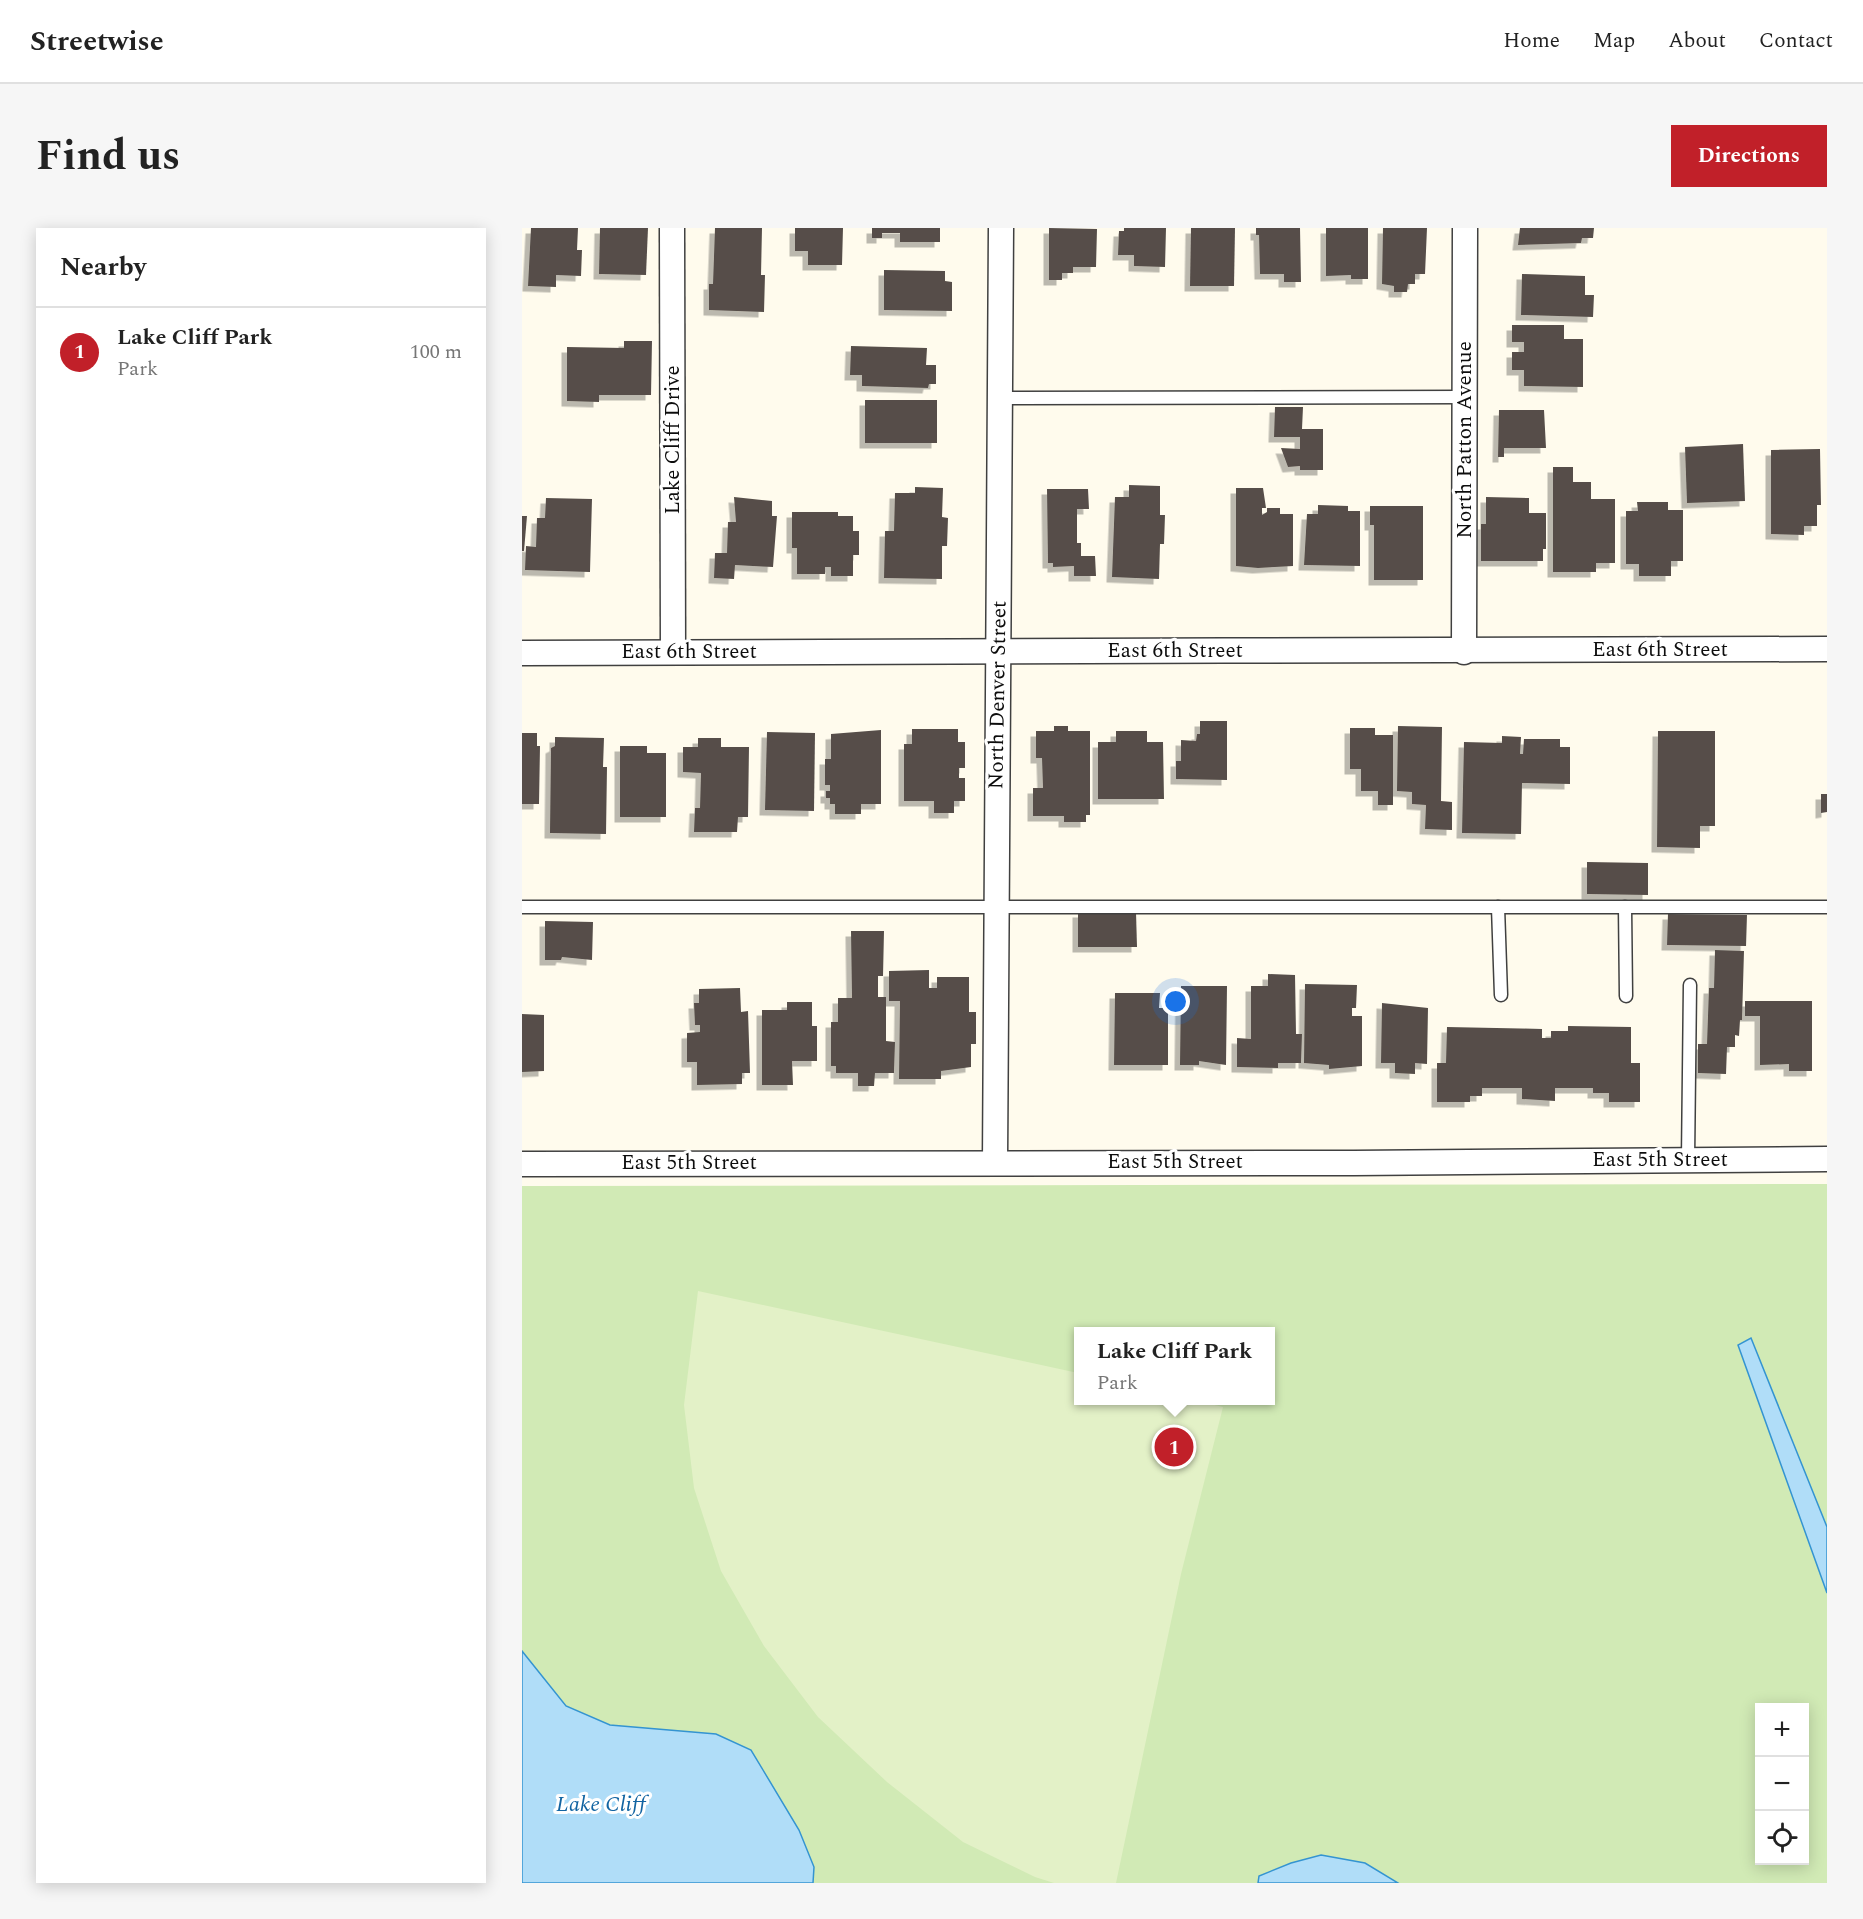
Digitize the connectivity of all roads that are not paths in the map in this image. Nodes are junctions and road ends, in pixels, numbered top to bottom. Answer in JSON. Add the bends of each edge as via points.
{"nodes":[{"id":1,"x":672,"y":228,"type":"edge"},
{"id":2,"x":1001,"y":228,"type":"edge"},
{"id":3,"x":1465,"y":228,"type":"edge"},
{"id":4,"x":1465,"y":397,"type":"junction"},
{"id":5,"x":1001,"y":398,"type":"junction"},
{"id":6,"x":1827,"y":649,"type":"edge"},
{"id":7,"x":999,"y":650,"type":"junction"},
{"id":8,"x":673,"y":652,"type":"junction"},
{"id":9,"x":1464,"y":652,"type":"junction"},
{"id":10,"x":522,"y":653,"type":"edge"},
{"id":11,"x":522,"y":907,"type":"edge"},
{"id":12,"x":1498,"y":907,"type":"junction"},
{"id":13,"x":1625,"y":907,"type":"junction"},
{"id":14,"x":1827,"y":907,"type":"edge"},
{"id":15,"x":996,"y":908,"type":"junction"},
{"id":16,"x":1690,"y":985,"type":"dead end"},
{"id":17,"x":1501,"y":995,"type":"dead end"},
{"id":18,"x":1626,"y":996,"type":"dead end"},
{"id":19,"x":1827,"y":1159,"type":"edge"},
{"id":20,"x":1688,"y":1160,"type":"junction"},
{"id":21,"x":995,"y":1162,"type":"junction"},
{"id":22,"x":522,"y":1164,"type":"edge"}],
"edges":[{"from":1,"to":8,"type":"street","name":"Lake Cliff Drive"},
{"from":2,"to":5,"type":"street","name":"North Denver Street"},
{"from":3,"to":4,"type":"street","name":"North Patton Avenue"},
{"from":4,"to":5,"type":"lane"},
{"from":4,"to":9,"type":"street","name":"North Patton Avenue"},
{"from":5,"to":7,"type":"street","name":"North Denver Street"},
{"from":6,"to":9,"type":"street","name":"East 6th Street"},
{"from":7,"to":8,"type":"street","name":"East 6th Street"},
{"from":7,"to":9,"type":"street","name":"East 6th Street"},
{"from":7,"to":15,"type":"street","name":"North Denver Street"},
{"from":8,"to":10,"type":"street","name":"East 6th Street"},
{"from":11,"to":15,"type":"lane"},
{"from":12,"to":13,"type":"lane"},
{"from":12,"to":15,"type":"lane"},
{"from":12,"to":17,"type":"lane"},
{"from":13,"to":14,"type":"lane"},
{"from":13,"to":18,"type":"lane"},
{"from":15,"to":21,"type":"street","name":"North Denver Street"},
{"from":16,"to":20,"type":"lane"},
{"from":19,"to":20,"type":"street","name":"East 5th Street"},
{"from":20,"to":21,"type":"street","name":"East 5th Street"},
{"from":21,"to":22,"type":"street","name":"East 5th Street"}]}
